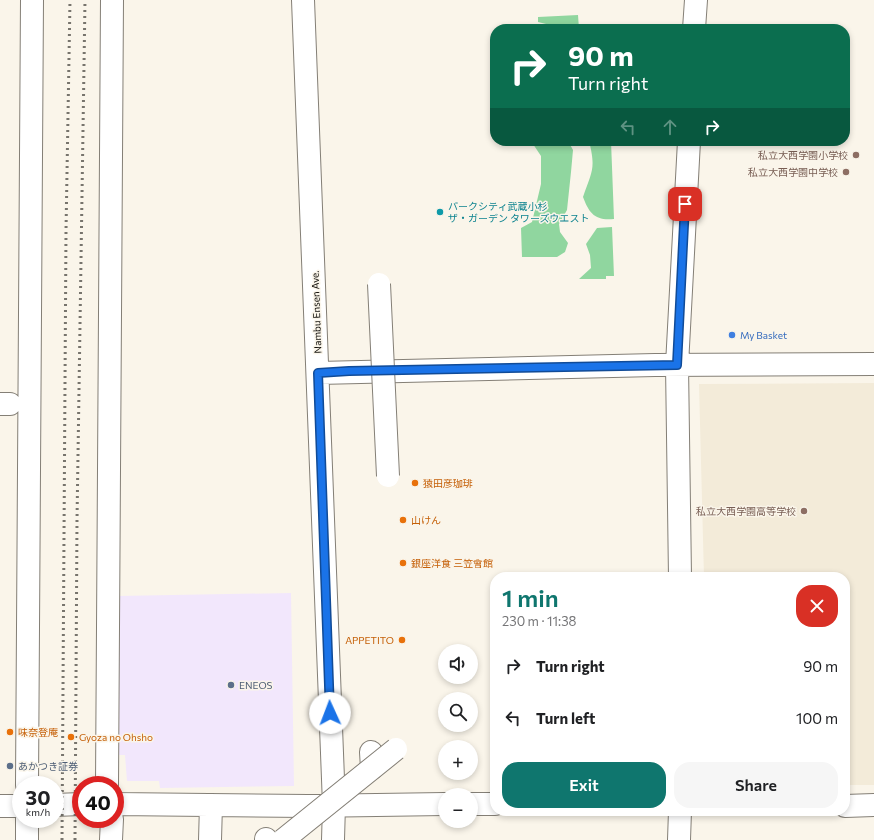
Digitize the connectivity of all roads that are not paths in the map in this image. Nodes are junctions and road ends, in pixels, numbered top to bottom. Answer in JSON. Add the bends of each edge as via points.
{"nodes":[{"id":1,"x":32,"y":0,"type":"edge"},
{"id":2,"x":112,"y":0,"type":"edge"},
{"id":3,"x":304,"y":0,"type":"edge"},
{"id":4,"x":696,"y":0,"type":"edge"},
{"id":5,"x":694,"y":24,"type":"edge"},
{"id":6,"x":688,"y":146,"type":"edge"},
{"id":7,"x":378,"y":284,"type":"dead end"},
{"id":8,"x":874,"y":364,"type":"edge"},
{"id":9,"x":677,"y":365,"type":"junction"},
{"id":10,"x":318,"y":373,"type":"junction"},
{"id":11,"x":388,"y":476,"type":"dead end"},
{"id":12,"x":680,"y":572,"type":"edge"},
{"id":13,"x":396,"y":749,"type":"dead end"},
{"id":14,"x":27,"y":776,"type":"edge"},
{"id":15,"x":107,"y":776,"type":"edge"},
{"id":16,"x":124,"y":804,"type":"edge"},
{"id":17,"x":438,"y":804,"type":"edge"},
{"id":18,"x":478,"y":804,"type":"edge"},
{"id":19,"x":490,"y":804,"type":"edge"},
{"id":20,"x":211,"y":805,"type":"junction"},
{"id":21,"x":334,"y":805,"type":"junction"},
{"id":22,"x":874,"y":805,"type":"edge"},
{"id":23,"x":0,"y":806,"type":"edge"},
{"id":24,"x":12,"y":806,"type":"edge"},
{"id":25,"x":850,"y":806,"type":"edge"},
{"id":26,"x":680,"y":816,"type":"edge"},
{"id":27,"x":27,"y":828,"type":"edge"},
{"id":28,"x":112,"y":828,"type":"edge"},
{"id":29,"x":278,"y":839,"type":"edge"},
{"id":30,"x":27,"y":840,"type":"edge"},
{"id":31,"x":112,"y":840,"type":"edge"},
{"id":32,"x":210,"y":840,"type":"edge"},
{"id":33,"x":333,"y":840,"type":"edge"},
{"id":34,"x":679,"y":840,"type":"edge"}],
"edges":[{"from":1,"to":14,"type":"street"},
{"from":2,"to":15,"type":"street"},
{"from":3,"to":10,"type":"street","name":"Nambu Ensen Ave."},
{"from":4,"to":5,"type":"street"},
{"from":6,"to":9,"type":"street"},
{"from":7,"to":11,"type":"street","bridge":true},
{"from":8,"to":9,"type":"street"},
{"from":9,"to":10,"type":"street"},
{"from":9,"to":12,"type":"street"},
{"from":10,"to":21,"type":"street","name":"Nambu Ensen Ave."},
{"from":13,"to":29,"type":"street","bridge":true,"via":[[372,760]]},
{"from":16,"to":20,"type":"street"},
{"from":17,"to":21,"type":"street"},
{"from":18,"to":19,"type":"street"},
{"from":20,"to":21,"type":"street"},
{"from":20,"to":32,"type":"street"},
{"from":21,"to":33,"type":"street","name":"Nambu Ensen Ave."},
{"from":22,"to":25,"type":"street"},
{"from":23,"to":24,"type":"street"},
{"from":26,"to":34,"type":"street"},
{"from":27,"to":30,"type":"street"},
{"from":28,"to":31,"type":"street"}]}
